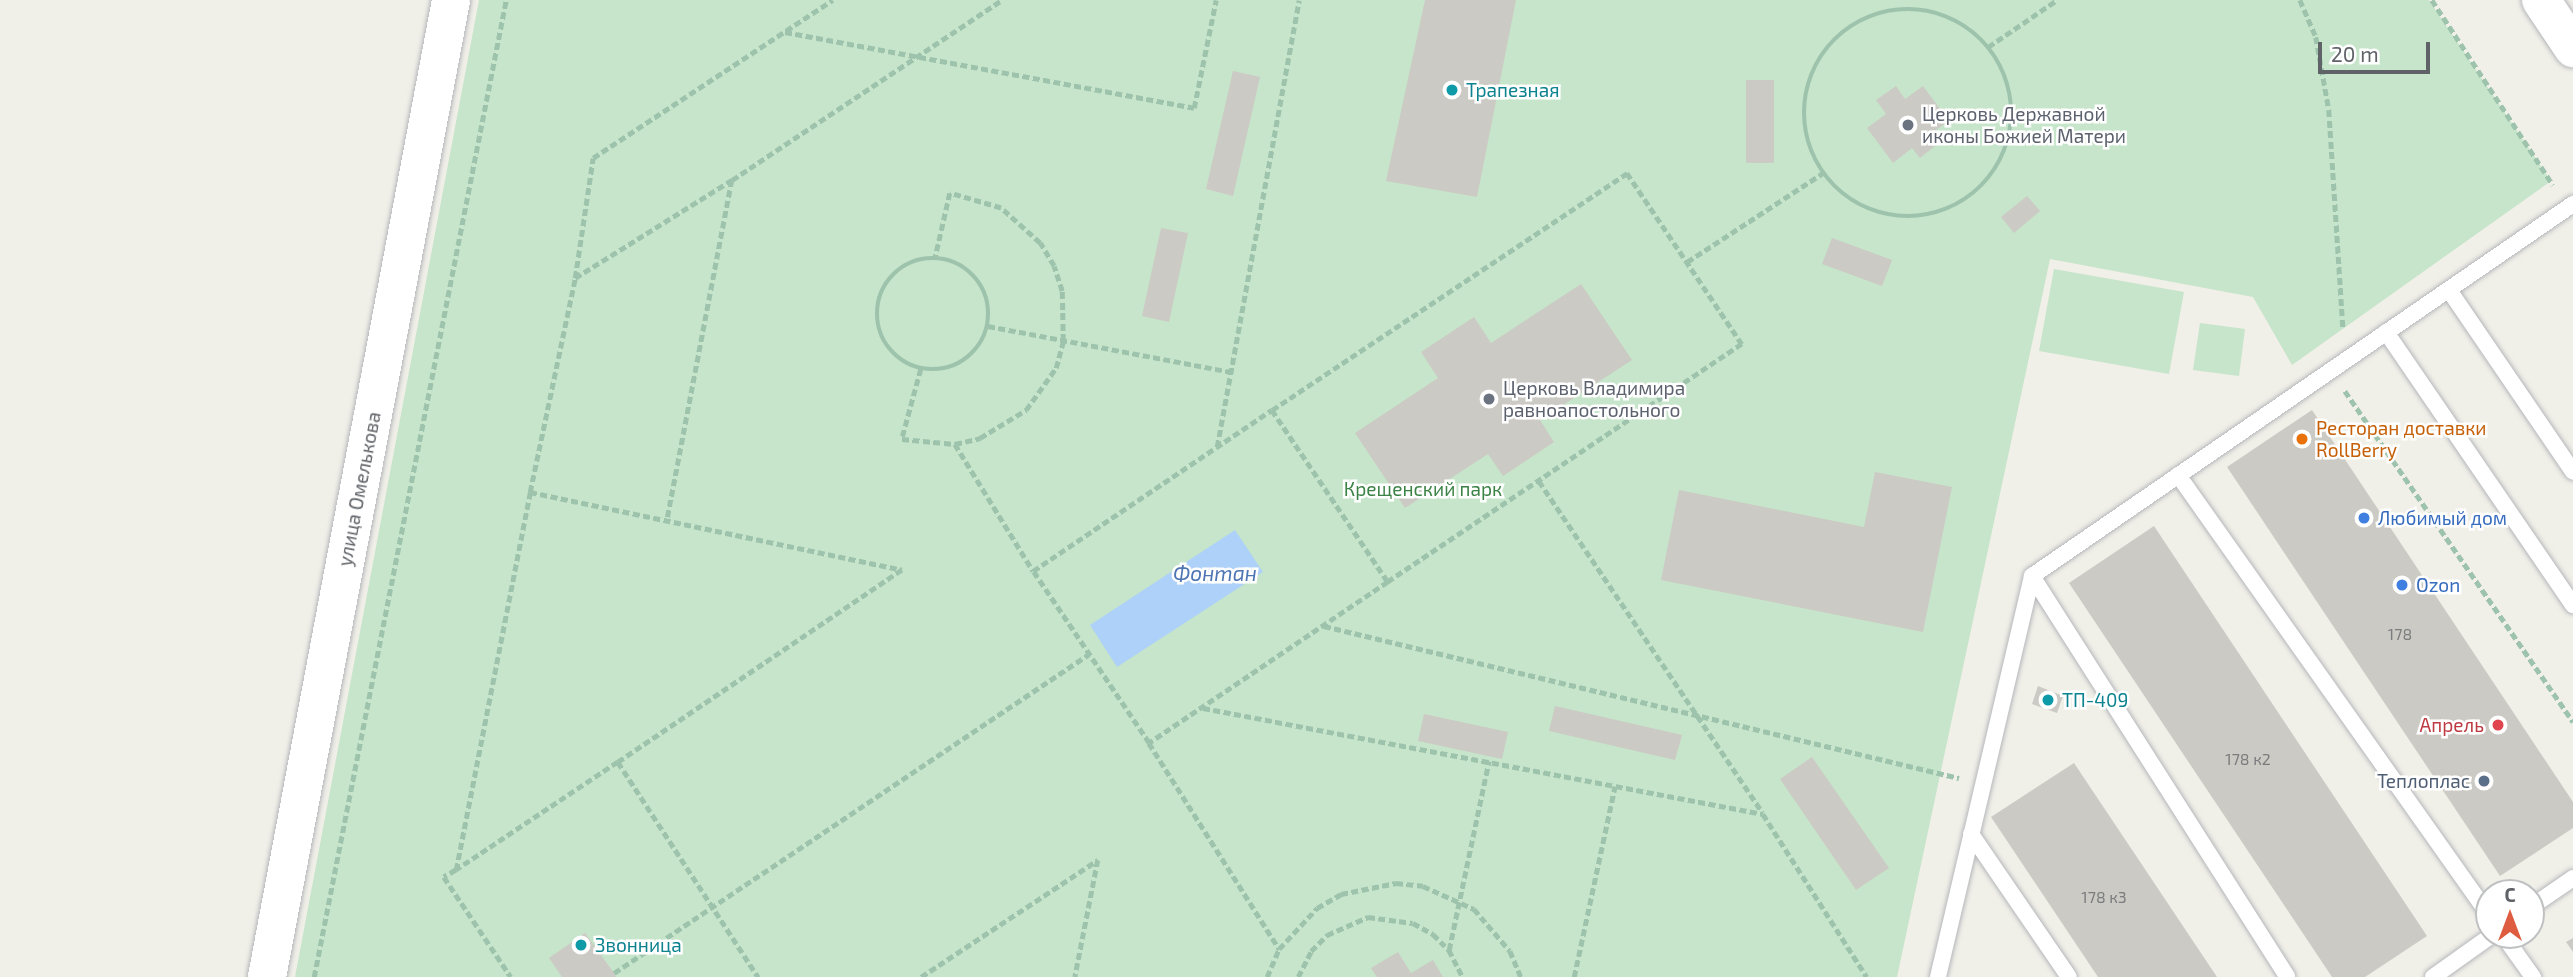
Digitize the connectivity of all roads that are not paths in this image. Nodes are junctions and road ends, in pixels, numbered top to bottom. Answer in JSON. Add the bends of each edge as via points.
{"nodes":[{"id":1,"x":451,"y":0,"type":"edge"},
{"id":2,"x":2541,"y":0,"type":"edge"},
{"id":3,"x":2573,"y":48,"type":"edge"},
{"id":4,"x":2573,"y":204,"type":"edge"},
{"id":5,"x":2449,"y":290,"type":"junction"},
{"id":6,"x":2386,"y":332,"type":"junction"},
{"id":7,"x":2573,"y":472,"type":"edge"},
{"id":8,"x":2178,"y":475,"type":"junction"},
{"id":9,"x":2032,"y":576,"type":"junction"},
{"id":10,"x":2573,"y":605,"type":"edge"},
{"id":11,"x":1971,"y":834,"type":"junction"},
{"id":12,"x":2573,"y":878,"type":"edge"},
{"id":13,"x":2475,"y":895,"type":"edge"},
{"id":14,"x":2545,"y":897,"type":"edge"},
{"id":15,"x":2475,"y":947,"type":"edge"},
{"id":16,"x":2513,"y":949,"type":"edge"},
{"id":17,"x":267,"y":977,"type":"edge"},
{"id":18,"x":1938,"y":977,"type":"edge"},
{"id":19,"x":2069,"y":977,"type":"edge"},
{"id":20,"x":2287,"y":977,"type":"edge"},
{"id":21,"x":2433,"y":977,"type":"edge"},
{"id":22,"x":2533,"y":977,"type":"edge"}],
"edges":[{"from":1,"to":17,"type":"street","name":"улица Омелькова"},
{"from":2,"to":3,"type":"street"},
{"from":4,"to":5,"type":"lane"},
{"from":5,"to":6,"type":"lane"},
{"from":5,"to":7,"type":"lane"},
{"from":6,"to":8,"type":"lane"},
{"from":6,"to":10,"type":"lane"},
{"from":8,"to":9,"type":"lane"},
{"from":8,"to":13,"type":"lane"},
{"from":9,"to":11,"type":"lane"},
{"from":9,"to":20,"type":"lane"},
{"from":11,"to":18,"type":"lane"},
{"from":11,"to":19,"type":"lane"},
{"from":12,"to":14,"type":"lane"},
{"from":15,"to":21,"type":"lane"},
{"from":16,"to":22,"type":"lane"}]}
